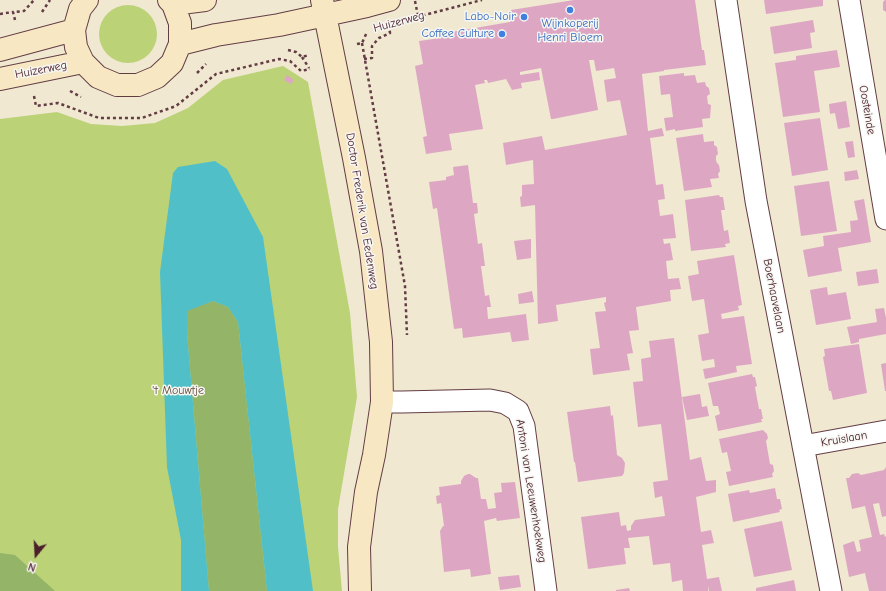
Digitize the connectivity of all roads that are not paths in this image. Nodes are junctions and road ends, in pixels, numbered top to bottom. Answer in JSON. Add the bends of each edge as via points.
{"nodes":[{"id":1,"x":87,"y":0,"type":"edge"},
{"id":2,"x":205,"y":0,"type":"edge"},
{"id":3,"x":389,"y":0,"type":"edge"},
{"id":4,"x":726,"y":0,"type":"edge"},
{"id":5,"x":849,"y":0,"type":"edge"},
{"id":6,"x":171,"y":2,"type":"edge"},
{"id":7,"x":323,"y":8,"type":"edge"},
{"id":8,"x":74,"y":30,"type":"junction"},
{"id":9,"x":180,"y":44,"type":"junction"},
{"id":10,"x":0,"y":50,"type":"edge"},
{"id":11,"x":83,"y":62,"type":"junction"},
{"id":12,"x":0,"y":79,"type":"edge"},
{"id":13,"x":886,"y":219,"type":"edge"},
{"id":14,"x":382,"y":402,"type":"junction"},
{"id":15,"x":886,"y":431,"type":"edge"},
{"id":16,"x":803,"y":446,"type":"junction"},
{"id":17,"x":360,"y":591,"type":"edge"},
{"id":18,"x":546,"y":591,"type":"edge"},
{"id":19,"x":831,"y":591,"type":"edge"}],
"edges":[{"from":1,"to":8,"type":"main road","via":[[80,9]]},
{"from":2,"to":6,"type":"main road"},
{"from":3,"to":7,"type":"main road","name":"Huizerweg"},
{"from":4,"to":16,"type":"street","name":"Boerhaavelaan","via":[[756,201]]},
{"from":5,"to":13,"type":"street","name":"Oosteinde"},
{"from":6,"to":9,"type":"main road","via":[[180,23]]},
{"from":7,"to":9,"type":"main road","name":"Huizerweg"},
{"from":7,"to":14,"type":"main road","name":"Doctor Frederik van Eedenweg","via":[[371,250],[381,342]]},
{"from":8,"to":10,"type":"main road"},
{"from":8,"to":11,"type":"main road","via":[[76,47]]},
{"from":9,"to":11,"type":"main road","via":[[172,63],[157,77],[138,85],[117,85],[98,76]]},
{"from":11,"to":12,"type":"main road","name":"Huizerweg"},
{"from":14,"to":17,"type":"main road","name":"Doctor Frederik van Eedenweg","via":[[359,547]]},
{"from":14,"to":18,"type":"street","name":"Antoni van Leeuwenhoekweg","via":[[490,400],[505,403],[518,411],[524,426]]},
{"from":15,"to":16,"type":"street","name":"Kruislaan"},
{"from":16,"to":19,"type":"street","name":"Boerhaavelaan"}]}
